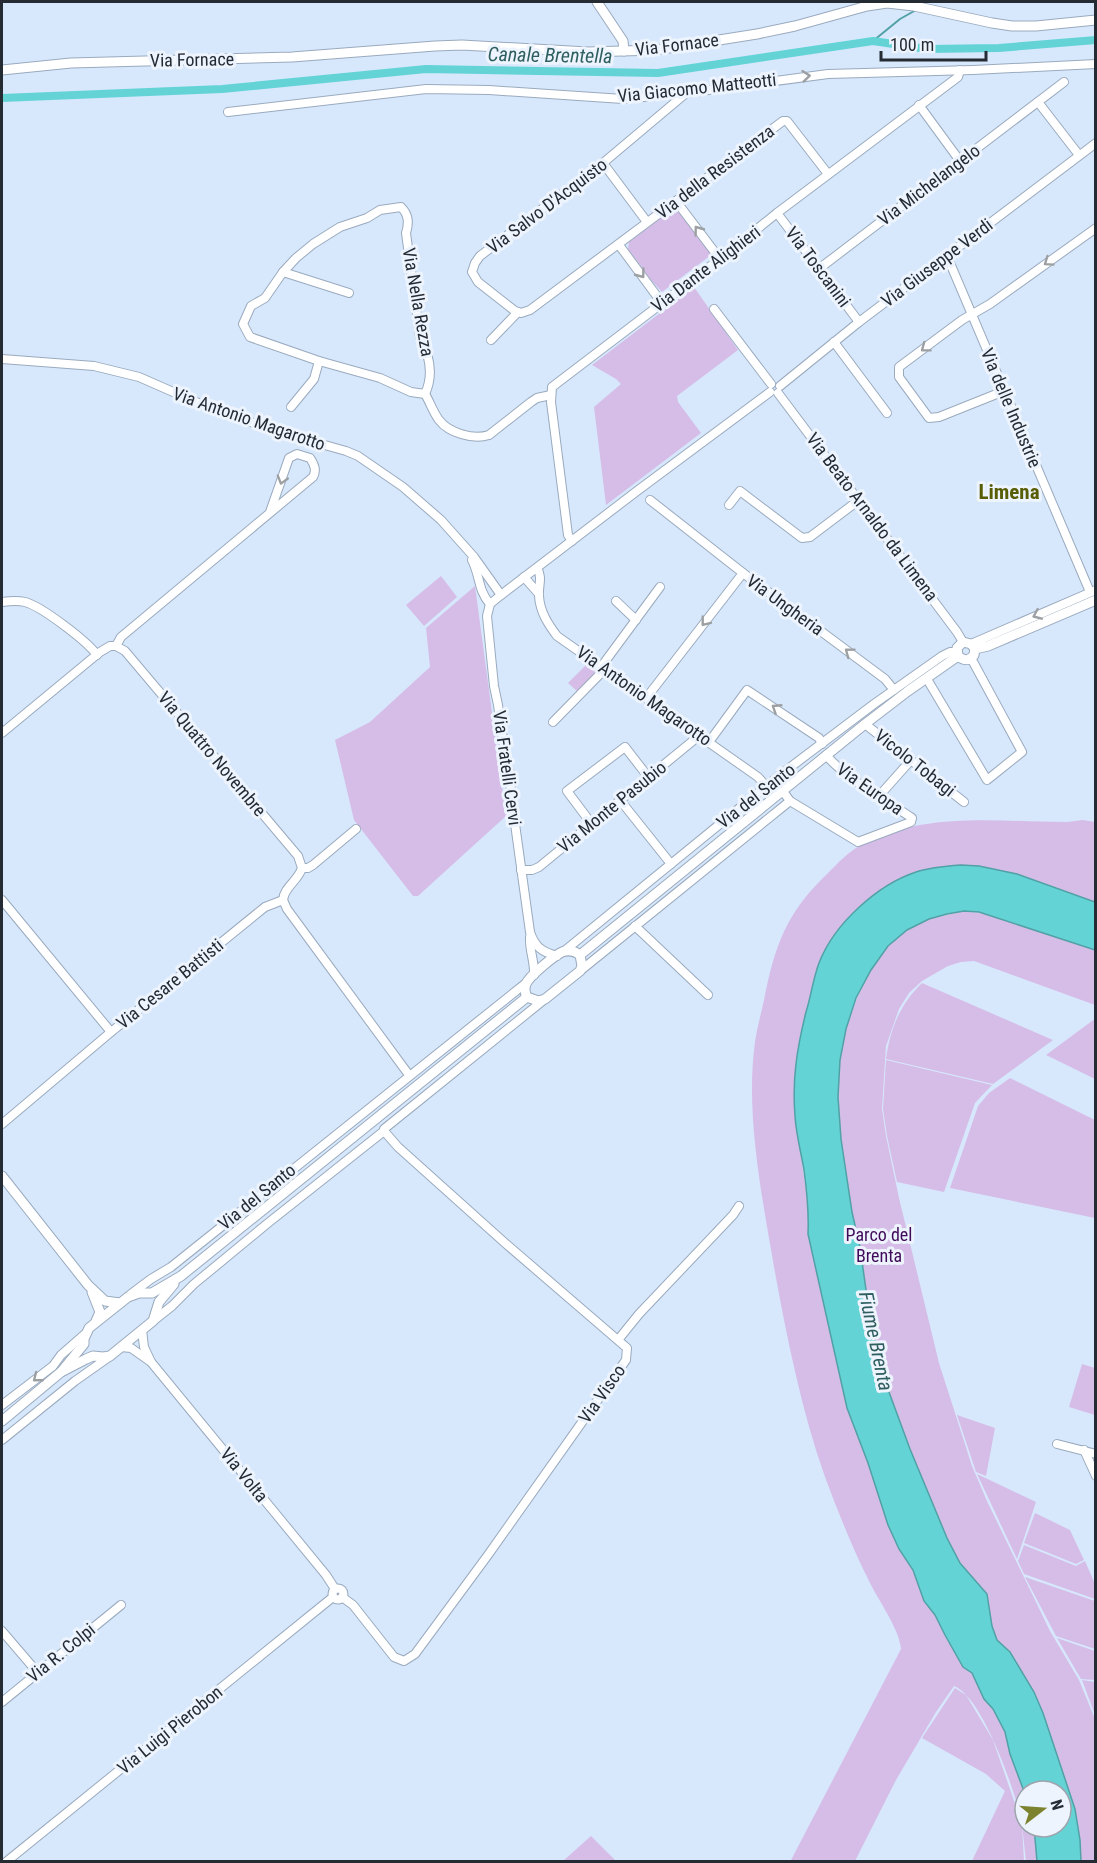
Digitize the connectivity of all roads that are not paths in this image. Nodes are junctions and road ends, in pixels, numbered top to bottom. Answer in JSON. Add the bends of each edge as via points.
{"nodes":[{"id":1,"x":597,"y":2,"type":"edge"},
{"id":2,"x":1095,"y":20,"type":"edge"},
{"id":3,"x":624,"y":51,"type":"junction"},
{"id":4,"x":1095,"y":64,"type":"edge"},
{"id":5,"x":2,"y":70,"type":"edge"},
{"id":6,"x":960,"y":70,"type":"junction"},
{"id":7,"x":1064,"y":82,"type":"dead end"},
{"id":8,"x":686,"y":93,"type":"junction"},
{"id":9,"x":1038,"y":102,"type":"junction"},
{"id":10,"x":919,"y":105,"type":"junction"},
{"id":11,"x":228,"y":112,"type":"dead end"},
{"id":12,"x":1095,"y":143,"type":"edge"},
{"id":13,"x":1079,"y":155,"type":"junction"},
{"id":14,"x":960,"y":161,"type":"junction"},
{"id":15,"x":603,"y":164,"type":"junction"},
{"id":16,"x":828,"y":174,"type":"junction"},
{"id":17,"x":675,"y":201,"type":"junction"},
{"id":18,"x":777,"y":213,"type":"junction"},
{"id":19,"x":647,"y":222,"type":"junction"},
{"id":20,"x":1095,"y":228,"type":"edge"},
{"id":21,"x":619,"y":244,"type":"junction"},
{"id":22,"x":948,"y":256,"type":"junction"},
{"id":23,"x":720,"y":259,"type":"junction"},
{"id":24,"x":820,"y":268,"type":"junction"},
{"id":25,"x":283,"y":272,"type":"junction"},
{"id":26,"x":349,"y":293,"type":"dead end"},
{"id":27,"x":662,"y":303,"type":"junction"},
{"id":28,"x":714,"y":309,"type":"dead end"},
{"id":29,"x":518,"y":312,"type":"junction"},
{"id":30,"x":972,"y":314,"type":"junction"},
{"id":31,"x":859,"y":322,"type":"junction"},
{"id":32,"x":491,"y":340,"type":"dead end"},
{"id":33,"x":834,"y":342,"type":"junction"},
{"id":34,"x":2,"y":359,"type":"edge"},
{"id":35,"x":319,"y":361,"type":"junction"},
{"id":36,"x":775,"y":389,"type":"junction"},
{"id":37,"x":1004,"y":391,"type":"junction"},
{"id":38,"x":425,"y":394,"type":"junction"},
{"id":39,"x":551,"y":395,"type":"junction"},
{"id":40,"x":291,"y":407,"type":"dead end"},
{"id":41,"x":887,"y":413,"type":"dead end"},
{"id":42,"x":650,"y":500,"type":"dead end"},
{"id":43,"x":859,"y":500,"type":"junction"},
{"id":44,"x":729,"y":505,"type":"dead end"},
{"id":45,"x":270,"y":512,"type":"junction"},
{"id":46,"x":566,"y":515,"type":"junction"},
{"id":47,"x":580,"y":535,"type":"junction"},
{"id":48,"x":572,"y":541,"type":"junction"},
{"id":49,"x":466,"y":548,"type":"junction"},
{"id":50,"x":537,"y":568,"type":"junction"},
{"id":51,"x":743,"y":573,"type":"junction"},
{"id":52,"x":524,"y":577,"type":"junction"},
{"id":53,"x":660,"y":587,"type":"dead end"},
{"id":54,"x":539,"y":594,"type":"junction"},
{"id":55,"x":1094,"y":594,"type":"edge"},
{"id":56,"x":501,"y":595,"type":"junction"},
{"id":57,"x":616,"y":601,"type":"dead end"},
{"id":58,"x":2,"y":602,"type":"edge"},
{"id":59,"x":490,"y":604,"type":"junction"},
{"id":60,"x":636,"y":620,"type":"junction"},
{"id":61,"x":116,"y":646,"type":"junction"},
{"id":62,"x":970,"y":648,"type":"junction"},
{"id":63,"x":957,"y":654,"type":"junction"},
{"id":64,"x":97,"y":655,"type":"junction"},
{"id":65,"x":603,"y":668,"type":"junction"},
{"id":66,"x":928,"y":678,"type":"junction"},
{"id":67,"x":894,"y":690,"type":"junction"},
{"id":68,"x":647,"y":697,"type":"junction"},
{"id":69,"x":553,"y":722,"type":"dead end"},
{"id":70,"x":865,"y":724,"type":"junction"},
{"id":71,"x":2,"y":733,"type":"edge"},
{"id":72,"x":700,"y":735,"type":"junction"},
{"id":73,"x":709,"y":742,"type":"junction"},
{"id":74,"x":822,"y":744,"type":"junction"},
{"id":75,"x":826,"y":755,"type":"junction"},
{"id":76,"x":910,"y":760,"type":"junction"},
{"id":77,"x":649,"y":778,"type":"junction"},
{"id":78,"x":766,"y":786,"type":"junction"},
{"id":79,"x":782,"y":790,"type":"junction"},
{"id":80,"x":879,"y":796,"type":"junction"},
{"id":81,"x":620,"y":800,"type":"junction"},
{"id":82,"x":790,"y":801,"type":"junction"},
{"id":83,"x":964,"y":802,"type":"dead end"},
{"id":84,"x":744,"y":804,"type":"junction"},
{"id":85,"x":753,"y":815,"type":"junction"},
{"id":86,"x":591,"y":823,"type":"junction"},
{"id":87,"x":356,"y":829,"type":"dead end"},
{"id":88,"x":715,"y":845,"type":"junction"},
{"id":89,"x":722,"y":856,"type":"junction"},
{"id":90,"x":671,"y":864,"type":"junction"},
{"id":91,"x":302,"y":868,"type":"junction"},
{"id":92,"x":522,"y":870,"type":"junction"},
{"id":93,"x":2,"y":900,"type":"edge"},
{"id":94,"x":283,"y":900,"type":"junction"},
{"id":95,"x":635,"y":926,"type":"junction"},
{"id":96,"x":530,"y":932,"type":"junction"},
{"id":97,"x":560,"y":954,"type":"junction"},
{"id":98,"x":580,"y":955,"type":"junction"},
{"id":99,"x":580,"y":971,"type":"junction"},
{"id":100,"x":534,"y":975,"type":"junction"},
{"id":101,"x":526,"y":983,"type":"junction"},
{"id":102,"x":708,"y":995,"type":"dead end"},
{"id":103,"x":527,"y":997,"type":"junction"},
{"id":104,"x":545,"y":999,"type":"junction"},
{"id":105,"x":478,"y":1020,"type":"junction"},
{"id":106,"x":487,"y":1030,"type":"junction"},
{"id":107,"x":111,"y":1032,"type":"junction"},
{"id":108,"x":409,"y":1075,"type":"junction"},
{"id":109,"x":2,"y":1124,"type":"edge"},
{"id":110,"x":343,"y":1128,"type":"junction"},
{"id":111,"x":384,"y":1131,"type":"junction"},
{"id":112,"x":352,"y":1138,"type":"junction"},
{"id":113,"x":2,"y":1176,"type":"edge"},
{"id":114,"x":739,"y":1206,"type":"dead end"},
{"id":115,"x":181,"y":1276,"type":"junction"},
{"id":116,"x":88,"y":1285,"type":"junction"},
{"id":117,"x":144,"y":1294,"type":"junction"},
{"id":118,"x":124,"y":1300,"type":"junction"},
{"id":119,"x":155,"y":1308,"type":"junction"},
{"id":120,"x":153,"y":1321,"type":"junction"},
{"id":121,"x":96,"y":1322,"type":"junction"},
{"id":122,"x":142,"y":1330,"type":"junction"},
{"id":123,"x":86,"y":1333,"type":"junction"},
{"id":124,"x":618,"y":1340,"type":"junction"},
{"id":125,"x":84,"y":1344,"type":"junction"},
{"id":126,"x":121,"y":1347,"type":"junction"},
{"id":127,"x":93,"y":1356,"type":"junction"},
{"id":128,"x":110,"y":1356,"type":"junction"},
{"id":129,"x":151,"y":1362,"type":"junction"},
{"id":130,"x":61,"y":1372,"type":"junction"},
{"id":131,"x":2,"y":1405,"type":"edge"},
{"id":132,"x":2,"y":1421,"type":"edge"},
{"id":133,"x":2,"y":1440,"type":"edge"},
{"id":134,"x":1057,"y":1444,"type":"dead end"},
{"id":135,"x":1084,"y":1450,"type":"junction"},
{"id":136,"x":1095,"y":1454,"type":"edge"},
{"id":137,"x":1095,"y":1476,"type":"edge"},
{"id":138,"x":337,"y":1595,"type":"junction"},
{"id":139,"x":121,"y":1605,"type":"dead end"},
{"id":140,"x":2,"y":1631,"type":"edge"},
{"id":141,"x":394,"y":1657,"type":"joint"},
{"id":142,"x":38,"y":1673,"type":"junction"},
{"id":143,"x":2,"y":1702,"type":"edge"},
{"id":144,"x":6,"y":1862,"type":"edge"}],
"edges":[{"from":1,"to":3,"type":"street","via":[[622,41]]},
{"from":2,"to":3,"type":"street","name":"Via Fornace","via":[[1012,26],[887,3],[757,34]]},
{"from":3,"to":5,"type":"street","name":"Via Fornace","via":[[444,45],[292,57],[71,63]]},
{"from":4,"to":6,"type":"street","name":"Via Giacomo Matteotti"},
{"from":8,"to":6,"type":"street","name":"Via Giacomo Matteotti","one_way":true,"via":[[810,76]]},
{"from":6,"to":10,"type":"street","name":"Via Dante Alighieri","via":[[958,76]]},
{"from":7,"to":9,"type":"street","name":"Via Michelangelo"},
{"from":8,"to":11,"type":"street","name":"Via Giacomo Matteotti","via":[[623,99],[426,89]]},
{"from":8,"to":15,"type":"street","name":"Via Salvo D'Acquisto"},
{"from":9,"to":13,"type":"street"},
{"from":9,"to":14,"type":"street","name":"Via Michelangelo"},
{"from":10,"to":14,"type":"street"},
{"from":10,"to":16,"type":"street","name":"Via Dante Alighieri"},
{"from":12,"to":13,"type":"street","name":"Via Giuseppe Verdi"},
{"from":13,"to":22,"type":"street","name":"Via Giuseppe Verdi"},
{"from":14,"to":24,"type":"street","name":"Via Michelangelo"},
{"from":15,"to":19,"type":"street"},
{"from":15,"to":29,"type":"street","name":"Via Salvo D'Acquisto","via":[[475,263],[472,272],[478,282]]},
{"from":16,"to":17,"type":"street","name":"Via della Resistenza","via":[[787,121],[783,121]]},
{"from":16,"to":18,"type":"street","name":"Via Dante Alighieri"},
{"from":17,"to":19,"type":"street","name":"Via della Resistenza"},
{"from":23,"to":17,"type":"street","one_way":true},
{"from":18,"to":23,"type":"street","name":"Via Dante Alighieri"},
{"from":18,"to":24,"type":"street","name":"Via Toscanini"},
{"from":19,"to":21,"type":"street"},
{"from":20,"to":30,"type":"street","one_way":true},
{"from":21,"to":27,"type":"street","one_way":true},
{"from":21,"to":29,"type":"street","via":[[530,310]]},
{"from":22,"to":30,"type":"street","name":"Via delle Industrie"},
{"from":22,"to":31,"type":"street","name":"Via Giuseppe Verdi"},
{"from":23,"to":27,"type":"street","name":"Via Dante Alighieri"},
{"from":24,"to":31,"type":"street","name":"Via Toscanini"},
{"from":25,"to":26,"type":"street"},
{"from":25,"to":35,"type":"street","name":"Via Nella Rezza","via":[[265,298],[251,306],[243,324],[250,337]]},
{"from":25,"to":38,"type":"street","name":"Via Nella Rezza","via":[[312,244],[340,228],[380,210],[401,207],[406,212],[420,336],[430,370]]},
{"from":27,"to":39,"type":"street","name":"Via Dante Alighieri","via":[[556,382]]},
{"from":28,"to":36,"type":"street","name":"Via Beato Arnaldo da Limena"},
{"from":29,"to":32,"type":"street"},
{"from":30,"to":37,"type":"street","name":"Via delle Industrie"},
{"from":30,"to":37,"type":"street","one_way":true,"via":[[899,367],[899,377],[929,418]]},
{"from":31,"to":33,"type":"street","name":"Via Giuseppe Verdi"},
{"from":33,"to":36,"type":"street","name":"Via Giuseppe Verdi"},
{"from":33,"to":41,"type":"street"},
{"from":34,"to":49,"type":"street","name":"Via Antonio Magarotto","via":[[94,366],[139,377],[275,431],[346,451],[403,487]]},
{"from":35,"to":38,"type":"street","name":"Via Nella Rezza"},
{"from":35,"to":40,"type":"street","via":[[314,379]]},
{"from":36,"to":43,"type":"street","name":"Via Beato Arnaldo da Limena"},
{"from":36,"to":47,"type":"street","name":"Via Giuseppe Verdi"},
{"from":37,"to":55,"type":"street","name":"Via delle Industrie"},
{"from":38,"to":39,"type":"street","via":[[444,425],[481,438],[537,398]]},
{"from":39,"to":46,"type":"street"},
{"from":42,"to":51,"type":"street"},
{"from":43,"to":44,"type":"street","via":[[806,538],[740,491]]},
{"from":43,"to":62,"type":"street","name":"Via Beato Arnaldo da Limena"},
{"from":45,"to":45,"type":"street","one_way":true,"via":[[316,473],[310,458],[297,454],[289,458]]},
{"from":45,"to":61,"type":"street","via":[[121,637]]},
{"from":46,"to":47,"type":"street"},
{"from":46,"to":48,"type":"street"},
{"from":47,"to":48,"type":"street","name":"Via Giuseppe Verdi"},
{"from":48,"to":50,"type":"street","name":"Via Giuseppe Verdi"},
{"from":49,"to":56,"type":"street","name":"Via Antonio Magarotto"},
{"from":49,"to":59,"type":"street","name":"Via Antonio Magarotto","via":[[482,595]]},
{"from":50,"to":52,"type":"street","name":"Via Giuseppe Verdi"},
{"from":50,"to":54,"type":"street"},
{"from":67,"to":51,"type":"street","name":"Via Ungheria","one_way":true,"via":[[885,679]]},
{"from":51,"to":68,"type":"street","name":"Via Ungheria","one_way":true},
{"from":52,"to":54,"type":"street"},
{"from":52,"to":56,"type":"street","name":"Via Giuseppe Verdi"},
{"from":53,"to":60,"type":"street"},
{"from":54,"to":65,"type":"street","name":"Via Antonio Magarotto","via":[[544,616],[557,636]]},
{"from":55,"to":62,"type":"street","name":"Via del Santo","one_way":true},
{"from":55,"to":62,"type":"street","name":"Via del Santo","via":[[1001,640]]},
{"from":56,"to":59,"type":"street","name":"Via Giuseppe Verdi"},
{"from":57,"to":60,"type":"street"},
{"from":58,"to":64,"type":"street","via":[[13,600],[41,608]]},
{"from":59,"to":92,"type":"street","name":"Via Fratelli Cervi","via":[[487,619],[494,686]]},
{"from":60,"to":65,"type":"street"},
{"from":61,"to":64,"type":"street"},
{"from":61,"to":91,"type":"street","name":"Via Quattro Novembre","via":[[125,651],[298,856]]},
{"from":62,"to":63,"type":"street","via":[[957,648]]},
{"from":62,"to":63,"type":"street","name":"Via del Santo","via":[[963,660]]},
{"from":62,"to":66,"type":"street","name":"Via Beato Arnaldo da Limena","via":[[1022,752],[987,780]]},
{"from":63,"to":66,"type":"street"},
{"from":63,"to":67,"type":"street","name":"Via del Santo","via":[[950,652],[937,659]]},
{"from":64,"to":71,"type":"street"},
{"from":65,"to":68,"type":"street","name":"Via Antonio Magarotto"},
{"from":65,"to":69,"type":"street"},
{"from":66,"to":70,"type":"street"},
{"from":67,"to":74,"type":"street","name":"Via del Santo"},
{"from":68,"to":72,"type":"street","name":"Via Antonio Magarotto"},
{"from":70,"to":75,"type":"street"},
{"from":70,"to":76,"type":"street","name":"Vicolo Tobagi"},
{"from":72,"to":73,"type":"street","name":"Via Antonio Magarotto"},
{"from":72,"to":77,"type":"street","name":"Via Monte Pasubio"},
{"from":74,"to":73,"type":"street","one_way":true,"via":[[819,738],[747,690]]},
{"from":73,"to":78,"type":"street","name":"Via Antonio Magarotto"},
{"from":74,"to":78,"type":"street","name":"Via del Santo"},
{"from":75,"to":79,"type":"street"},
{"from":75,"to":80,"type":"street","name":"Via Europa"},
{"from":76,"to":80,"type":"street"},
{"from":76,"to":83,"type":"street","name":"Vicolo Tobagi"},
{"from":77,"to":81,"type":"street","name":"Via Monte Pasubio"},
{"from":77,"to":86,"type":"street","via":[[625,747],[567,791]]},
{"from":78,"to":84,"type":"street","name":"Via del Santo"},
{"from":79,"to":82,"type":"street"},
{"from":79,"to":85,"type":"street"},
{"from":80,"to":82,"type":"street","name":"Via Europa","via":[[912,818],[911,822],[858,842]]},
{"from":81,"to":86,"type":"street","name":"Via Monte Pasubio"},
{"from":81,"to":90,"type":"street"},
{"from":82,"to":89,"type":"street","name":"Via del Santo"},
{"from":84,"to":85,"type":"street"},
{"from":84,"to":90,"type":"street","name":"Via del Santo"},
{"from":85,"to":88,"type":"street"},
{"from":86,"to":92,"type":"street","name":"Via Monte Pasubio","via":[[539,867]]},
{"from":87,"to":91,"type":"street","via":[[313,865]]},
{"from":88,"to":89,"type":"street","name":"Via del Santo"},
{"from":88,"to":98,"type":"street"},
{"from":89,"to":95,"type":"street","name":"Via del Santo"},
{"from":90,"to":97,"type":"street","name":"Via del Santo"},
{"from":91,"to":94,"type":"street","via":[[284,892]]},
{"from":92,"to":96,"type":"street","name":"Via Fratelli Cervi"},
{"from":93,"to":107,"type":"street","name":"Via Cesare Battisti"},
{"from":94,"to":107,"type":"street","name":"Via Cesare Battisti","via":[[265,907]]},
{"from":94,"to":108,"type":"street"},
{"from":95,"to":99,"type":"street","name":"Via del Santo"},
{"from":95,"to":102,"type":"street"},
{"from":96,"to":97,"type":"street","via":[[542,951]]},
{"from":96,"to":100,"type":"street","name":"Via Fratelli Cervi"},
{"from":97,"to":98,"type":"street","via":[[572,951]]},
{"from":97,"to":100,"type":"street","name":"Via del Santo"},
{"from":98,"to":99,"type":"street"},
{"from":99,"to":104,"type":"street","name":"Via del Santo"},
{"from":100,"to":101,"type":"street","name":"Via del Santo"},
{"from":101,"to":103,"type":"street"},
{"from":101,"to":105,"type":"street","name":"Via del Santo"},
{"from":103,"to":104,"type":"street"},
{"from":103,"to":106,"type":"street"},
{"from":104,"to":111,"type":"street","name":"Via del Santo"},
{"from":105,"to":106,"type":"street"},
{"from":105,"to":108,"type":"street","name":"Via del Santo"},
{"from":106,"to":112,"type":"street"},
{"from":107,"to":109,"type":"street"},
{"from":108,"to":110,"type":"street","name":"Via del Santo"},
{"from":110,"to":112,"type":"street"},
{"from":110,"to":118,"type":"street","name":"Via del Santo","via":[[171,1267]]},
{"from":111,"to":120,"type":"street","name":"Via del Santo"},
{"from":111,"to":124,"type":"street","name":"Via Visco"},
{"from":112,"to":115,"type":"street"},
{"from":113,"to":116,"type":"street"},
{"from":114,"to":124,"type":"street"},
{"from":115,"to":117,"type":"street"},
{"from":115,"to":119,"type":"street"},
{"from":116,"to":118,"type":"street","via":[[105,1301]]},
{"from":116,"to":121,"type":"street","via":[[99,1306]]},
{"from":117,"to":118,"type":"street"},
{"from":117,"to":119,"type":"street"},
{"from":118,"to":121,"type":"street"},
{"from":119,"to":120,"type":"street"},
{"from":120,"to":122,"type":"street"},
{"from":121,"to":123,"type":"street"},
{"from":122,"to":126,"type":"street"},
{"from":122,"to":129,"type":"street"},
{"from":123,"to":125,"type":"street"},
{"from":123,"to":131,"type":"street","one_way":true,"via":[[53,1366]]},
{"from":124,"to":141,"type":"street","name":"Via Visco","via":[[627,1348],[626,1360],[581,1425],[420,1649],[404,1661]]},
{"from":125,"to":127,"type":"street"},
{"from":125,"to":130,"type":"street"},
{"from":126,"to":128,"type":"street"},
{"from":126,"to":129,"type":"street","via":[[131,1348]]},
{"from":127,"to":128,"type":"street"},
{"from":127,"to":130,"type":"street"},
{"from":128,"to":133,"type":"street"},
{"from":129,"to":138,"type":"street","name":"Via Volta","via":[[326,1575]]},
{"from":130,"to":132,"type":"street"},
{"from":134,"to":135,"type":"street"},
{"from":135,"to":136,"type":"street"},
{"from":135,"to":137,"type":"street"},
{"from":138,"to":141,"type":"street","name":"Via Volta","via":[[353,1605]]},
{"from":138,"to":144,"type":"street","name":"Via Luigi Pierobon"},
{"from":139,"to":142,"type":"street","name":"Via R. Colpi"},
{"from":140,"to":142,"type":"street"},
{"from":142,"to":143,"type":"street","name":"Via R. Colpi"}]}
